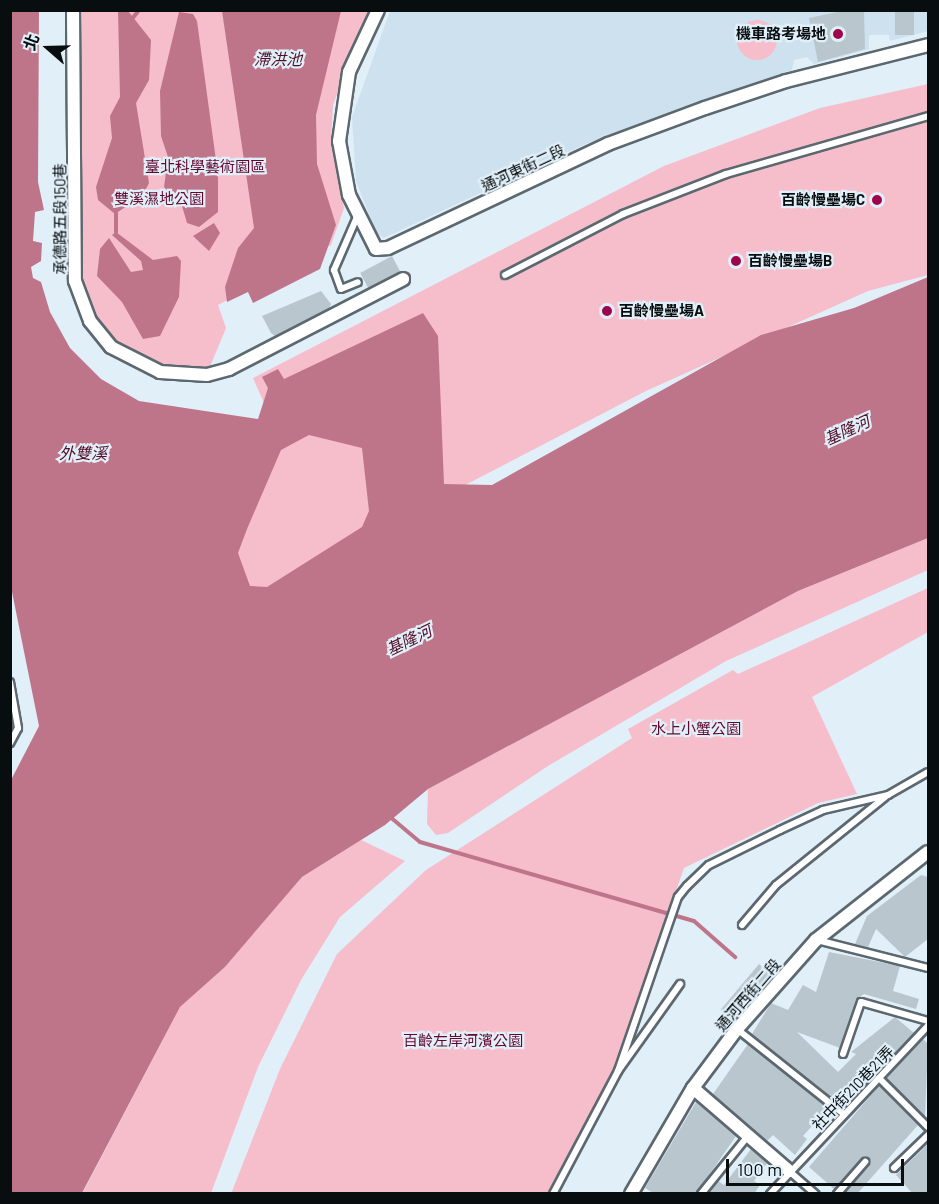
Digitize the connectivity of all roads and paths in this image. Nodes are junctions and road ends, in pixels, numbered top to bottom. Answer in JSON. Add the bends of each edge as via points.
{"nodes":[{"id":1,"x":73,"y":10,"type":"edge"},
{"id":2,"x":378,"y":10,"type":"edge"},
{"id":3,"x":928,"y":45,"type":"edge"},
{"id":4,"x":928,"y":116,"type":"edge"},
{"id":5,"x":357,"y":217,"type":"junction"},
{"id":6,"x":505,"y":275,"type":"dead end"},
{"id":7,"x":403,"y":279,"type":"dead end"},
{"id":8,"x":358,"y":282,"type":"dead end"},
{"id":9,"x":10,"y":682,"type":"edge"},
{"id":10,"x":10,"y":743,"type":"edge"},
{"id":11,"x":928,"y":772,"type":"edge"},
{"id":12,"x":888,"y":795,"type":"junction"},
{"id":13,"x":928,"y":852,"type":"edge"},
{"id":14,"x":742,"y":925,"type":"dead end"},
{"id":15,"x":816,"y":940,"type":"junction"},
{"id":16,"x":928,"y":968,"type":"edge"},
{"id":17,"x":680,"y":984,"type":"dead end"},
{"id":18,"x":928,"y":1021,"type":"edge"},
{"id":19,"x":928,"y":1026,"type":"edge"},
{"id":20,"x":736,"y":1029,"type":"junction"},
{"id":21,"x":843,"y":1054,"type":"dead end"},
{"id":22,"x":618,"y":1071,"type":"junction"},
{"id":23,"x":879,"y":1078,"type":"junction"},
{"id":24,"x":693,"y":1088,"type":"junction"},
{"id":25,"x":844,"y":1114,"type":"junction"},
{"id":26,"x":928,"y":1127,"type":"edge"},
{"id":27,"x":749,"y":1135,"type":"junction"},
{"id":28,"x":928,"y":1135,"type":"edge"},
{"id":29,"x":865,"y":1162,"type":"dead end"},
{"id":30,"x":894,"y":1168,"type":"dead end"},
{"id":31,"x":789,"y":1171,"type":"junction"},
{"id":32,"x":553,"y":1194,"type":"edge"},
{"id":33,"x":631,"y":1194,"type":"edge"},
{"id":34,"x":701,"y":1194,"type":"edge"},
{"id":35,"x":770,"y":1194,"type":"edge"},
{"id":36,"x":815,"y":1194,"type":"edge"},
{"id":37,"x":837,"y":1194,"type":"edge"}],
"edges":[{"from":1,"to":7,"type":"street","name":"承德路五段150巷","via":[[75,281],[90,321],[111,347],[160,372],[207,375],[243,362]]},
{"from":2,"to":5,"type":"street","name":"通河東街二段","via":[[349,72],[341,105],[339,141]]},
{"from":3,"to":5,"type":"street","name":"通河東街二段","via":[[786,81],[619,140],[388,248],[369,244]]},
{"from":4,"to":6,"type":"lane","via":[[726,174],[623,214]]},
{"from":5,"to":8,"type":"lane","via":[[334,270],[341,289]]},
{"from":9,"to":10,"type":"lane","via":[[18,728]]},
{"from":11,"to":12,"type":"lane"},
{"from":12,"to":14,"type":"lane","via":[[776,885]]},
{"from":12,"to":22,"type":"lane","via":[[823,810],[780,830],[710,865],[678,897]]},
{"from":13,"to":15,"type":"street","name":"通河西街二段"},
{"from":15,"to":16,"type":"lane"},
{"from":15,"to":20,"type":"street","name":"通河西街二段"},
{"from":17,"to":22,"type":"lane"},
{"from":18,"to":21,"type":"lane","via":[[861,1002]]},
{"from":19,"to":23,"type":"lane","name":"社中街210巷21弄"},
{"from":20,"to":24,"type":"street","name":"通河西街二段"},
{"from":20,"to":25,"type":"lane"},
{"from":22,"to":32,"type":"lane"},
{"from":23,"to":25,"type":"lane","name":"社中街210巷21弄"},
{"from":23,"to":26,"type":"lane"},
{"from":24,"to":27,"type":"street"},
{"from":24,"to":33,"type":"street","name":"通河西街二段"},
{"from":25,"to":31,"type":"lane","name":"社中街210巷21弄"},
{"from":27,"to":31,"type":"street"},
{"from":27,"to":34,"type":"lane"},
{"from":28,"to":30,"type":"lane"},
{"from":29,"to":37,"type":"lane"},
{"from":31,"to":35,"type":"lane","name":"社中街210巷21弄"},
{"from":31,"to":36,"type":"lane"}]}
